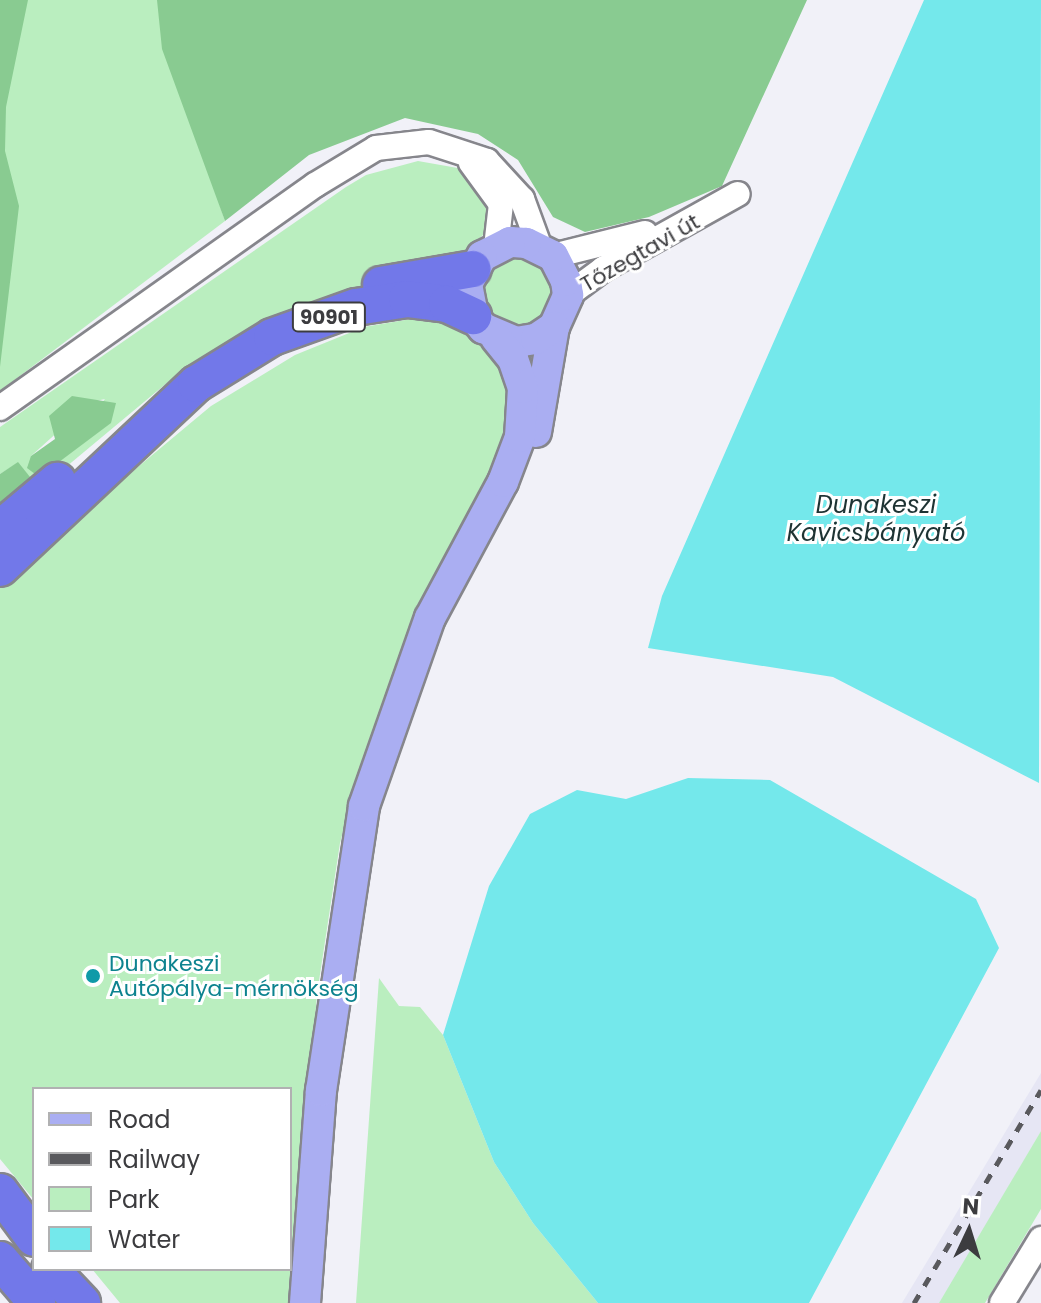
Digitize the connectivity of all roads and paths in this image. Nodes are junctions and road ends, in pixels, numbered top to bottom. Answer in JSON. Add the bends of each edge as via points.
{"nodes":[{"id":1,"x":461,"y":152,"type":"junction"},
{"id":2,"x":738,"y":194,"type":"dead end"},
{"id":3,"x":712,"y":211,"type":"junction"},
{"id":4,"x":547,"y":252,"type":"junction"},
{"id":5,"x":484,"y":258,"type":"junction"},
{"id":6,"x":568,"y":295,"type":"junction"},
{"id":7,"x":484,"y":327,"type":"junction"},
{"id":8,"x":554,"y":327,"type":"junction"},
{"id":9,"x":0,"y":408,"type":"edge"},
{"id":10,"x":63,"y":490,"type":"junction"},
{"id":11,"x":0,"y":529,"type":"edge"},
{"id":12,"x":0,"y":546,"type":"edge"},
{"id":13,"x":0,"y":568,"type":"edge"},
{"id":14,"x":399,"y":702,"type":"junction"},
{"id":15,"x":0,"y":1192,"type":"edge"},
{"id":16,"x":0,"y":1215,"type":"edge"},
{"id":17,"x":32,"y":1235,"type":"edge"},
{"id":18,"x":1041,"y":1239,"type":"edge"},
{"id":19,"x":32,"y":1250,"type":"edge"},
{"id":20,"x":0,"y":1260,"type":"edge"},
{"id":21,"x":52,"y":1271,"type":"edge"},
{"id":22,"x":58,"y":1271,"type":"edge"},
{"id":23,"x":37,"y":1303,"type":"edge"},
{"id":24,"x":82,"y":1303,"type":"edge"},
{"id":25,"x":305,"y":1303,"type":"edge"},
{"id":26,"x":1002,"y":1303,"type":"edge"}],
"edges":[{"from":1,"to":4,"type":"street","via":[[487,161],[506,178]]},
{"from":1,"to":5,"type":"street","via":[[501,204]]},
{"from":1,"to":9,"type":"street","via":[[429,142],[376,148],[315,185]]},
{"from":2,"to":3,"type":"street","name":"Tőzegtavi út"},
{"from":3,"to":4,"type":"street","name":"Tőzegtavi út","via":[[618,243]]},
{"from":3,"to":6,"type":"street","name":"Tőzegtavi út","via":[[603,269]]},
{"from":4,"to":5,"type":"main road","via":[[510,242]]},
{"from":4,"to":6,"type":"main road"},
{"from":5,"to":7,"type":"main road","via":[[467,300]]},
{"from":5,"to":10,"type":"highway","number":"90901","via":[[341,295],[220,353],[170,384]]},
{"from":6,"to":8,"type":"main road"},
{"from":7,"to":8,"type":"main road","via":[[516,342],[536,339]]},
{"from":7,"to":10,"type":"highway","number":"90901","via":[[447,304],[407,299],[356,307],[272,337],[196,384]]},
{"from":7,"to":14,"type":"main road","via":[[513,359],[523,388],[520,437],[503,482],[430,618]]},
{"from":8,"to":14,"type":"main road","via":[[534,442],[518,488],[445,629]]},
{"from":10,"to":11,"type":"highway"},
{"from":10,"to":12,"type":"highway","number":"90901"},
{"from":10,"to":13,"type":"highway"},
{"from":14,"to":25,"type":"main road","via":[[364,806],[339,946]]},
{"from":15,"to":17,"type":"highway"},
{"from":16,"to":19,"type":"highway"},
{"from":18,"to":26,"type":"street"},
{"from":20,"to":23,"type":"highway"},
{"from":21,"to":24,"type":"highway"},
{"from":22,"to":24,"type":"highway"}]}
